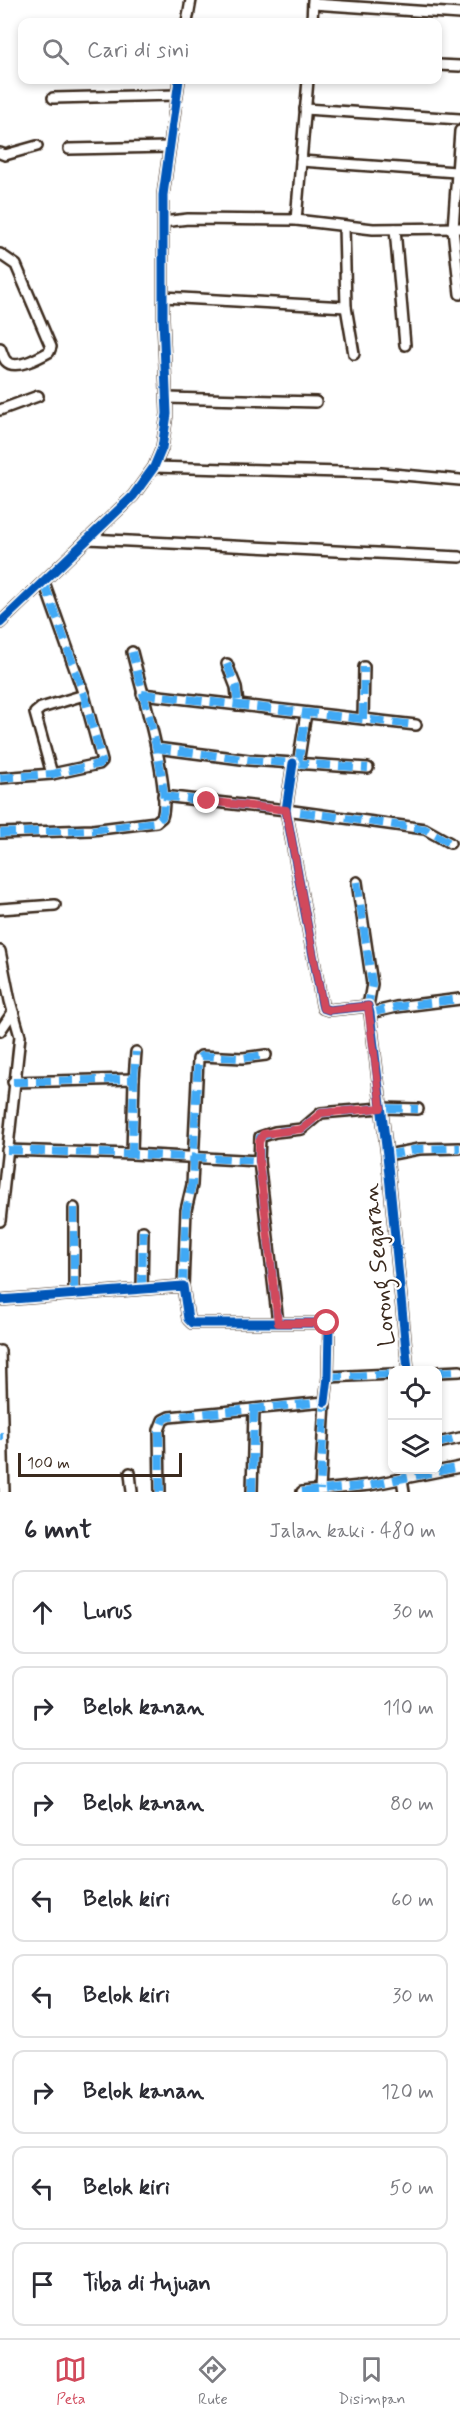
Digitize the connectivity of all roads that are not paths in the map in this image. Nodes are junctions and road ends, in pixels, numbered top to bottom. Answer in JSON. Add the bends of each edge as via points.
{"nodes":[{"id":1,"x":191,"y":0,"type":"edge"},
{"id":2,"x":313,"y":2,"type":"edge"},
{"id":3,"x":460,"y":14,"type":"edge"},
{"id":4,"x":189,"y":18,"type":"edge"},
{"id":5,"x":312,"y":18,"type":"edge"},
{"id":6,"x":442,"y":65,"type":"edge"},
{"id":7,"x":460,"y":66,"type":"edge"},
{"id":8,"x":178,"y":84,"type":"edge"},
{"id":9,"x":308,"y":84,"type":"edge"},
{"id":10,"x":176,"y":95,"type":"junction"},
{"id":11,"x":53,"y":98,"type":"dead end"},
{"id":12,"x":305,"y":109,"type":"junction"},
{"id":13,"x":460,"y":119,"type":"edge"},
{"id":14,"x":460,"y":131,"type":"edge"},
{"id":15,"x":37,"y":146,"type":"dead end"},
{"id":16,"x":169,"y":147,"type":"junction"},
{"id":17,"x":69,"y":149,"type":"dead end"},
{"id":18,"x":0,"y":153,"type":"edge"},
{"id":19,"x":301,"y":161,"type":"junction"},
{"id":20,"x":456,"y":172,"type":"junction"},
{"id":21,"x":296,"y":220,"type":"junction"},
{"id":22,"x":163,"y":222,"type":"junction"},
{"id":23,"x":344,"y":226,"type":"junction"},
{"id":24,"x":395,"y":229,"type":"junction"},
{"id":25,"x":457,"y":229,"type":"edge"},
{"id":26,"x":2,"y":258,"type":"edge"},
{"id":27,"x":460,"y":294,"type":"edge"},
{"id":28,"x":163,"y":297,"type":"junction"},
{"id":29,"x":346,"y":307,"type":"junction"},
{"id":30,"x":405,"y":345,"type":"dead end"},
{"id":31,"x":0,"y":348,"type":"edge"},
{"id":32,"x":354,"y":354,"type":"dead end"},
{"id":33,"x":38,"y":396,"type":"dead end"},
{"id":34,"x":167,"y":398,"type":"junction"},
{"id":35,"x":316,"y":402,"type":"dead end"},
{"id":36,"x":0,"y":410,"type":"edge"},
{"id":37,"x":153,"y":467,"type":"junction"},
{"id":38,"x":460,"y":480,"type":"edge"},
{"id":39,"x":88,"y":539,"type":"junction"},
{"id":40,"x":460,"y":557,"type":"edge"},
{"id":41,"x":44,"y":582,"type":"junction"},
{"id":42,"x":0,"y":623,"type":"edge"},
{"id":43,"x":132,"y":652,"type":"dead end"},
{"id":44,"x":227,"y":664,"type":"dead end"},
{"id":45,"x":364,"y":667,"type":"dead end"},
{"id":46,"x":142,"y":694,"type":"junction"},
{"id":47,"x":84,"y":695,"type":"junction"},
{"id":48,"x":238,"y":705,"type":"junction"},
{"id":49,"x":306,"y":713,"type":"junction"},
{"id":50,"x":363,"y":719,"type":"junction"},
{"id":51,"x":416,"y":725,"type":"dead end"},
{"id":52,"x":156,"y":748,"type":"junction"},
{"id":53,"x":295,"y":764,"type":"junction"},
{"id":54,"x":368,"y":768,"type":"dead end"},
{"id":55,"x":52,"y":774,"type":"junction"},
{"id":56,"x":0,"y":778,"type":"edge"},
{"id":57,"x":163,"y":796,"type":"junction"},
{"id":58,"x":286,"y":810,"type":"junction"},
{"id":59,"x":0,"y":833,"type":"edge"},
{"id":60,"x":450,"y":843,"type":"dead end"},
{"id":61,"x":357,"y":882,"type":"dead end"},
{"id":62,"x":55,"y":905,"type":"dead end"},
{"id":63,"x":0,"y":909,"type":"edge"},
{"id":64,"x":0,"y":951,"type":"edge"},
{"id":65,"x":1,"y":965,"type":"edge"},
{"id":66,"x":460,"y":999,"type":"edge"},
{"id":67,"x":369,"y":1010,"type":"junction"},
{"id":68,"x":13,"y":1012,"type":"junction"},
{"id":69,"x":0,"y":1031,"type":"edge"},
{"id":70,"x":136,"y":1052,"type":"dead end"},
{"id":71,"x":266,"y":1055,"type":"dead end"},
{"id":72,"x":134,"y":1079,"type":"junction"},
{"id":73,"x":13,"y":1082,"type":"junction"},
{"id":74,"x":381,"y":1108,"type":"junction"},
{"id":75,"x":418,"y":1109,"type":"dead end"},
{"id":76,"x":460,"y":1148,"type":"edge"},
{"id":77,"x":7,"y":1150,"type":"junction"},
{"id":78,"x":132,"y":1154,"type":"junction"},
{"id":79,"x":387,"y":1155,"type":"junction"},
{"id":80,"x":194,"y":1157,"type":"junction"},
{"id":81,"x":259,"y":1161,"type":"junction"},
{"id":82,"x":74,"y":1208,"type":"dead end"},
{"id":83,"x":0,"y":1221,"type":"edge"},
{"id":84,"x":143,"y":1231,"type":"dead end"},
{"id":85,"x":183,"y":1286,"type":"junction"},
{"id":86,"x":142,"y":1289,"type":"junction"},
{"id":87,"x":74,"y":1294,"type":"junction"},
{"id":88,"x":0,"y":1300,"type":"edge"},
{"id":89,"x":278,"y":1323,"type":"junction"},
{"id":90,"x":0,"y":1351,"type":"edge"},
{"id":91,"x":408,"y":1366,"type":"edge"},
{"id":92,"x":460,"y":1371,"type":"edge"},
{"id":93,"x":442,"y":1372,"type":"edge"},
{"id":94,"x":388,"y":1374,"type":"edge"},
{"id":95,"x":328,"y":1377,"type":"junction"},
{"id":96,"x":325,"y":1402,"type":"junction"},
{"id":97,"x":254,"y":1409,"type":"junction"},
{"id":98,"x":2,"y":1436,"type":"edge"},
{"id":99,"x":460,"y":1438,"type":"edge"},
{"id":100,"x":442,"y":1442,"type":"edge"},
{"id":101,"x":460,"y":1467,"type":"edge"},
{"id":102,"x":442,"y":1470,"type":"edge"},
{"id":103,"x":130,"y":1473,"type":"dead end"},
{"id":104,"x":415,"y":1474,"type":"edge"},
{"id":105,"x":402,"y":1479,"type":"junction"},
{"id":106,"x":370,"y":1488,"type":"edge"},
{"id":107,"x":320,"y":1490,"type":"junction"},
{"id":108,"x":4,"y":1492,"type":"edge"},
{"id":109,"x":132,"y":1492,"type":"edge"},
{"id":110,"x":160,"y":1492,"type":"edge"},
{"id":111,"x":252,"y":1492,"type":"edge"},
{"id":112,"x":302,"y":1492,"type":"edge"},
{"id":113,"x":404,"y":1492,"type":"edge"}],
"edges":[{"from":1,"to":4,"type":"street"},
{"from":2,"to":3,"type":"street"},
{"from":2,"to":5,"type":"street"},
{"from":6,"to":7,"type":"street"},
{"from":8,"to":10,"type":"street"},
{"from":9,"to":12,"type":"street"},
{"from":10,"to":11,"type":"street"},
{"from":10,"to":16,"type":"street"},
{"from":12,"to":13,"type":"street"},
{"from":12,"to":19,"type":"street"},
{"from":14,"to":20,"type":"street"},
{"from":15,"to":18,"type":"street"},
{"from":16,"to":17,"type":"street"},
{"from":16,"to":22,"type":"street"},
{"from":19,"to":20,"type":"street"},
{"from":19,"to":21,"type":"street"},
{"from":20,"to":25,"type":"street"},
{"from":21,"to":22,"type":"street"},
{"from":21,"to":23,"type":"street"},
{"from":22,"to":28,"type":"street"},
{"from":23,"to":24,"type":"street"},
{"from":23,"to":29,"type":"street"},
{"from":24,"to":25,"type":"street"},
{"from":24,"to":30,"type":"street"},
{"from":25,"to":27,"type":"street"},
{"from":26,"to":31,"type":"street","via":[[16,265],[51,347],[49,352],[18,365],[6,361]]},
{"from":28,"to":29,"type":"street"},
{"from":28,"to":34,"type":"street"},
{"from":29,"to":32,"type":"street"},
{"from":33,"to":36,"type":"street"},
{"from":34,"to":35,"type":"street"},
{"from":34,"to":37,"type":"street","via":[[162,447]]},
{"from":37,"to":38,"type":"street","via":[[381,473]]},
{"from":37,"to":39,"type":"street","via":[[133,496]]},
{"from":39,"to":40,"type":"street"},
{"from":39,"to":41,"type":"street"},
{"from":41,"to":42,"type":"street"},
{"from":41,"to":47,"type":"street"},
{"from":43,"to":46,"type":"street"},
{"from":44,"to":48,"type":"street"},
{"from":45,"to":50,"type":"street"},
{"from":46,"to":48,"type":"street"},
{"from":46,"to":52,"type":"street"},
{"from":47,"to":55,"type":"street","via":[[35,713]]},
{"from":47,"to":55,"type":"street","via":[[102,760],[99,764]]},
{"from":48,"to":49,"type":"street"},
{"from":49,"to":50,"type":"street"},
{"from":49,"to":53,"type":"street"},
{"from":50,"to":51,"type":"street"},
{"from":52,"to":53,"type":"street"},
{"from":52,"to":57,"type":"street"},
{"from":53,"to":54,"type":"street"},
{"from":53,"to":58,"type":"street"},
{"from":55,"to":56,"type":"street"},
{"from":57,"to":58,"type":"street"},
{"from":57,"to":59,"type":"street","via":[[164,812],[156,822],[92,830]]},
{"from":58,"to":60,"type":"street","via":[[425,829]]},
{"from":58,"to":67,"type":"street","via":[[323,1008]]},
{"from":61,"to":67,"type":"street","name":"Lorong Segaran","via":[[372,984]]},
{"from":62,"to":63,"type":"street"},
{"from":64,"to":65,"type":"street"},
{"from":65,"to":68,"type":"street"},
{"from":66,"to":67,"type":"street"},
{"from":67,"to":74,"type":"street","name":"Lorong Segaran"},
{"from":68,"to":69,"type":"street"},
{"from":68,"to":73,"type":"street","via":[[20,1036]]},
{"from":70,"to":72,"type":"street"},
{"from":71,"to":80,"type":"street","via":[[198,1059]]},
{"from":72,"to":73,"type":"street"},
{"from":72,"to":78,"type":"street"},
{"from":73,"to":77,"type":"street"},
{"from":74,"to":75,"type":"street"},
{"from":74,"to":79,"type":"street","name":"Lorong Segaran"},
{"from":74,"to":81,"type":"street","via":[[321,1113],[302,1129],[263,1134]]},
{"from":76,"to":79,"type":"street"},
{"from":77,"to":78,"type":"street"},
{"from":77,"to":83,"type":"street"},
{"from":78,"to":80,"type":"street"},
{"from":79,"to":91,"type":"street","name":"Lorong Segaran"},
{"from":80,"to":81,"type":"street"},
{"from":80,"to":85,"type":"street","via":[[186,1210]]},
{"from":81,"to":89,"type":"street"},
{"from":82,"to":87,"type":"street"},
{"from":84,"to":86,"type":"street"},
{"from":85,"to":86,"type":"street"},
{"from":85,"to":89,"type":"street","via":[[192,1323]]},
{"from":86,"to":87,"type":"street"},
{"from":87,"to":88,"type":"street"},
{"from":89,"to":95,"type":"street","via":[[327,1323]]},
{"from":90,"to":98,"type":"street"},
{"from":92,"to":93,"type":"street"},
{"from":94,"to":95,"type":"street"},
{"from":95,"to":96,"type":"street"},
{"from":96,"to":97,"type":"street"},
{"from":96,"to":107,"type":"street"},
{"from":97,"to":110,"type":"street","via":[[163,1420],[159,1430]]},
{"from":97,"to":111,"type":"street"},
{"from":98,"to":108,"type":"street"},
{"from":99,"to":100,"type":"street"},
{"from":101,"to":102,"type":"street"},
{"from":103,"to":109,"type":"street"},
{"from":104,"to":105,"type":"street"},
{"from":105,"to":106,"type":"street"},
{"from":105,"to":113,"type":"street"},
{"from":106,"to":107,"type":"street"},
{"from":107,"to":112,"type":"street"}]}
